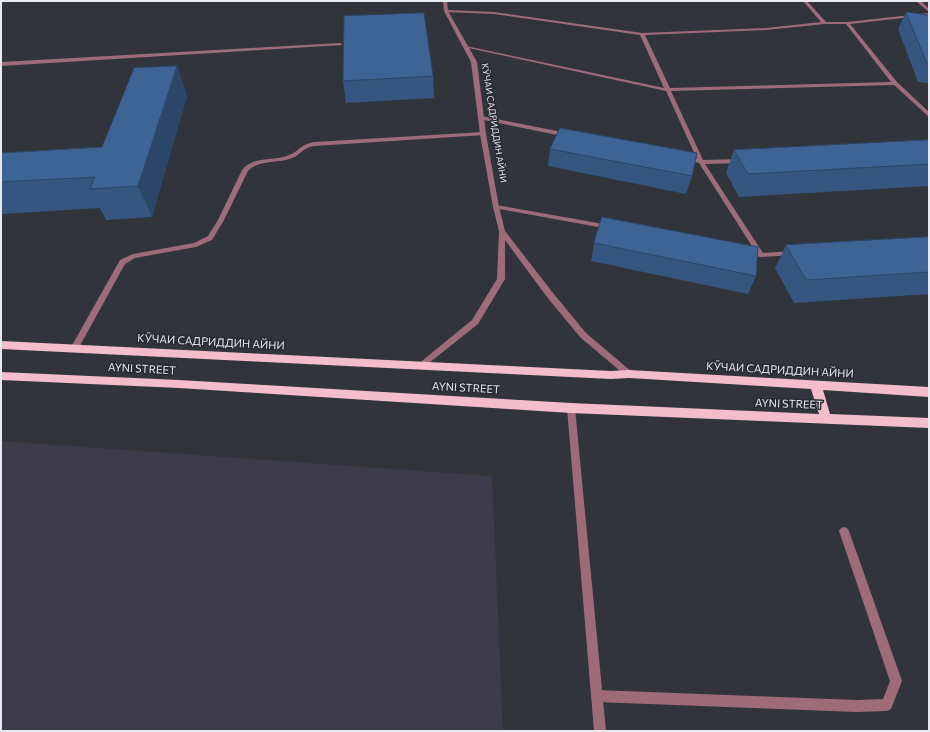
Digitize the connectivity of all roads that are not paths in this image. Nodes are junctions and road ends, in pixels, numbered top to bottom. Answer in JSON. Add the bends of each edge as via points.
{"nodes":[{"id":1,"x":445,"y":1,"type":"edge"},
{"id":2,"x":805,"y":1,"type":"edge"},
{"id":3,"x":918,"y":1,"type":"edge"},
{"id":4,"x":446,"y":11,"type":"junction"},
{"id":5,"x":929,"y":12,"type":"edge"},
{"id":6,"x":825,"y":23,"type":"junction"},
{"id":7,"x":847,"y":23,"type":"junction"},
{"id":8,"x":642,"y":34,"type":"junction"},
{"id":9,"x":340,"y":44,"type":"dead end"},
{"id":10,"x":466,"y":47,"type":"junction"},
{"id":11,"x":1,"y":64,"type":"edge"},
{"id":12,"x":895,"y":83,"type":"junction"},
{"id":13,"x":667,"y":90,"type":"junction"},
{"id":14,"x":929,"y":115,"type":"edge"},
{"id":15,"x":481,"y":118,"type":"junction"},
{"id":16,"x":483,"y":134,"type":"junction"},
{"id":17,"x":572,"y":136,"type":"edge"},
{"id":18,"x":679,"y":157,"type":"edge"},
{"id":19,"x":749,"y":161,"type":"edge"},
{"id":20,"x":701,"y":162,"type":"junction"},
{"id":21,"x":496,"y":207,"type":"junction"},
{"id":22,"x":619,"y":229,"type":"edge"},
{"id":23,"x":502,"y":231,"type":"junction"},
{"id":24,"x":739,"y":251,"type":"edge"},
{"id":25,"x":799,"y":252,"type":"edge"},
{"id":26,"x":761,"y":255,"type":"junction"},
{"id":27,"x":1,"y":345,"type":"edge"},
{"id":28,"x":74,"y":349,"type":"junction"},
{"id":29,"x":421,"y":365,"type":"junction"},
{"id":30,"x":628,"y":374,"type":"junction"},
{"id":31,"x":1,"y":376,"type":"edge"},
{"id":32,"x":816,"y":386,"type":"junction"},
{"id":33,"x":929,"y":392,"type":"edge"},
{"id":34,"x":571,"y":408,"type":"junction"},
{"id":35,"x":826,"y":419,"type":"junction"},
{"id":36,"x":929,"y":423,"type":"edge"},
{"id":37,"x":844,"y":531,"type":"dead end"},
{"id":38,"x":597,"y":696,"type":"junction"},
{"id":39,"x":600,"y":731,"type":"edge"}],
"edges":[{"from":1,"to":4,"type":"street","name":"КӮЧАИ САДРИДДИН АЙНИ"},
{"from":2,"to":6,"type":"street"},
{"from":3,"to":5,"type":"street"},
{"from":4,"to":8,"type":"street","via":[[494,13]]},
{"from":4,"to":10,"type":"street","name":"КӮЧАИ САДРИДДИН АЙНИ"},
{"from":5,"to":7,"type":"street"},
{"from":6,"to":7,"type":"street"},
{"from":6,"to":8,"type":"street","via":[[766,29]]},
{"from":7,"to":12,"type":"street"},
{"from":8,"to":13,"type":"street"},
{"from":9,"to":11,"type":"street"},
{"from":10,"to":13,"type":"street"},
{"from":10,"to":15,"type":"street","name":"КӮЧАИ САДРИДДИН АЙНИ","via":[[474,62]]},
{"from":12,"to":13,"type":"street"},
{"from":12,"to":14,"type":"street"},
{"from":13,"to":20,"type":"street"},
{"from":15,"to":16,"type":"street","name":"КӮЧАИ САДРИДДИН АЙНИ"},
{"from":15,"to":17,"type":"street"},
{"from":16,"to":21,"type":"street","name":"КӮЧАИ САДРИДДИН АЙНИ"},
{"from":16,"to":28,"type":"street","via":[[321,143],[303,147],[293,156],[248,165],[210,238],[196,244],[133,256],[122,262]]},
{"from":18,"to":20,"type":"street"},
{"from":19,"to":20,"type":"street"},
{"from":20,"to":26,"type":"street"},
{"from":21,"to":22,"type":"street"},
{"from":21,"to":23,"type":"street","name":"КӮЧАИ САДРИДДИН АЙНИ"},
{"from":23,"to":29,"type":"street","name":"КӮЧАИ САДРИДДИН АЙНИ","via":[[501,279],[475,322]]},
{"from":23,"to":30,"type":"street","name":"КӮЧАИ САДРИДДИН АЙНИ","via":[[584,336]]},
{"from":24,"to":26,"type":"street"},
{"from":25,"to":26,"type":"street"},
{"from":27,"to":28,"type":"highway","name":"КӮЧАИ САДРИДДИН АЙНИ"},
{"from":28,"to":29,"type":"highway","name":"КӮЧАИ САДРИДДИН АЙНИ"},
{"from":29,"to":30,"type":"highway","name":"КӮЧАИ САДРИДДИН АЙНИ"},
{"from":30,"to":32,"type":"highway","name":"КӮЧАИ САДРИДДИН АЙНИ"},
{"from":31,"to":34,"type":"highway","name":"AYNI STREET","via":[[186,384]]},
{"from":32,"to":33,"type":"highway","name":"КӮЧАИ САДРИДДИН АЙНИ"},
{"from":32,"to":35,"type":"highway"},
{"from":34,"to":35,"type":"highway","name":"AYNI STREET"},
{"from":34,"to":38,"type":"street"},
{"from":35,"to":36,"type":"highway","name":"AYNI STREET"},
{"from":37,"to":38,"type":"street","via":[[896,681],[887,705]]},
{"from":38,"to":39,"type":"street"}]}
